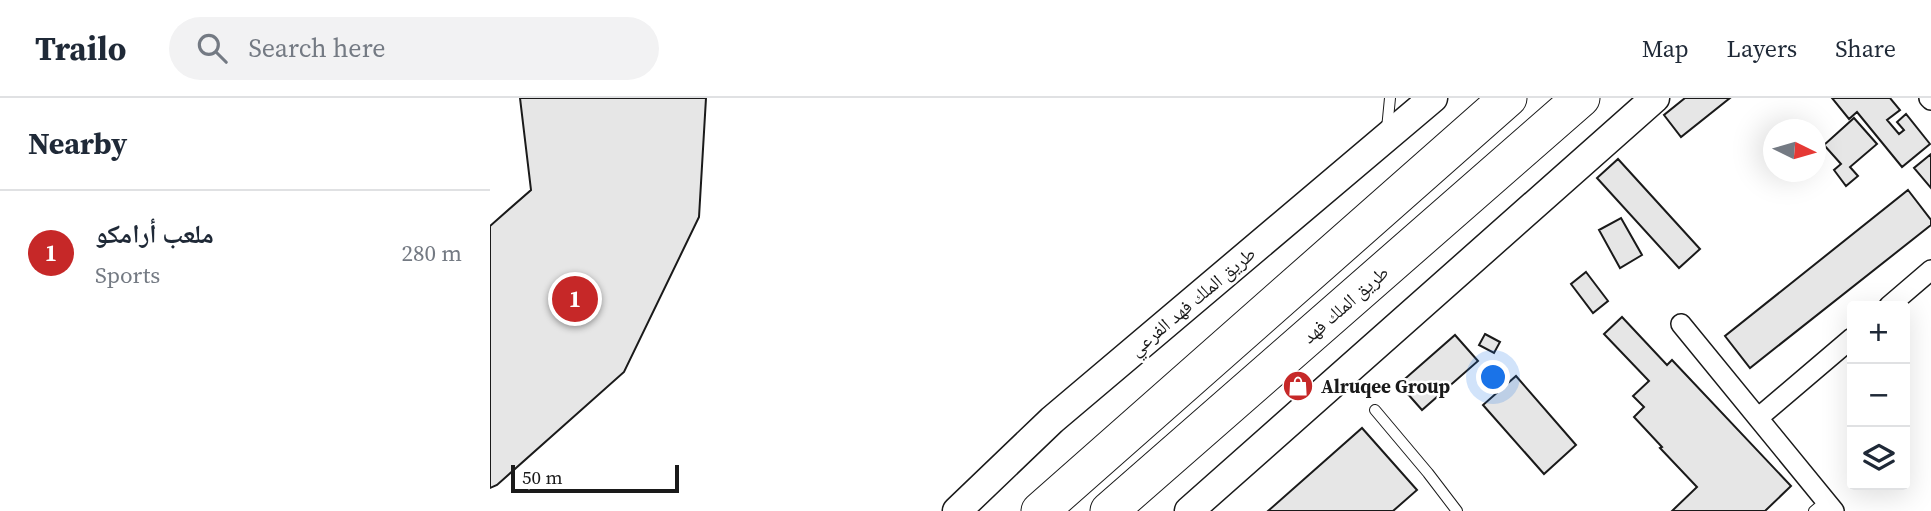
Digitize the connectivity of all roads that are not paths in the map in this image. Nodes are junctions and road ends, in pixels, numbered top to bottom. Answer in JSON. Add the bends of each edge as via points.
{"nodes":[{"id":1,"x":1390,"y":98,"type":"edge"},
{"id":2,"x":1433,"y":98,"type":"edge"},
{"id":3,"x":1508,"y":98,"type":"edge"},
{"id":4,"x":1581,"y":98,"type":"edge"},
{"id":5,"x":1655,"y":98,"type":"edge"},
{"id":6,"x":1386,"y":138,"type":"junction"},
{"id":7,"x":1931,"y":270,"type":"edge"},
{"id":8,"x":1895,"y":301,"type":"edge"},
{"id":9,"x":1681,"y":324,"type":"dead end"},
{"id":10,"x":1847,"y":342,"type":"edge"},
{"id":11,"x":1375,"y":410,"type":"dead end"},
{"id":12,"x":1758,"y":418,"type":"junction"},
{"id":13,"x":1824,"y":508,"type":"edge"},
{"id":14,"x":957,"y":511,"type":"edge"},
{"id":15,"x":1040,"y":511,"type":"edge"},
{"id":16,"x":1109,"y":511,"type":"edge"},
{"id":17,"x":1189,"y":511,"type":"edge"},
{"id":18,"x":1457,"y":511,"type":"edge"}],
"edges":[{"from":1,"to":6,"type":"lane"},
{"from":2,"to":6,"type":"main road","name":"طريق الملك فهد الفرعي"},
{"from":3,"to":15,"type":"highway"},
{"from":4,"to":16,"type":"highway","name":"طريق الملك فهد"},
{"from":5,"to":17,"type":"main road"},
{"from":6,"to":14,"type":"main road","name":"طريق الملك فهد الفرعي","via":[[1052,420]]},
{"from":7,"to":8,"type":"street"},
{"from":9,"to":12,"type":"street"},
{"from":10,"to":12,"type":"street"},
{"from":11,"to":18,"type":"lane"},
{"from":12,"to":13,"type":"street"}]}
